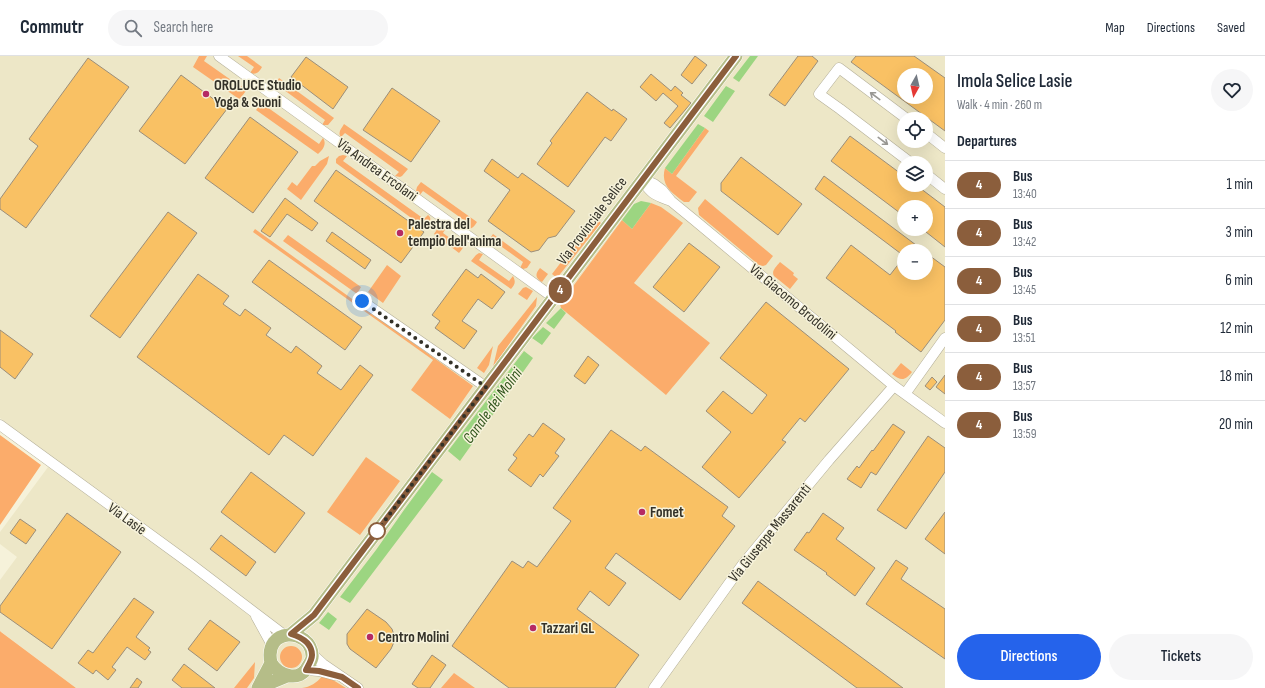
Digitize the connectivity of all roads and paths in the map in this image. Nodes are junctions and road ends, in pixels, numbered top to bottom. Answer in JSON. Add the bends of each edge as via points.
{"nodes":[{"id":1,"x":219,"y":56,"type":"edge"},
{"id":2,"x":736,"y":56,"type":"edge"},
{"id":3,"x":898,"y":112,"type":"edge"},
{"id":4,"x":933,"y":139,"type":"edge"},
{"id":5,"x":945,"y":148,"type":"edge"},
{"id":6,"x":902,"y":156,"type":"edge"},
{"id":7,"x":933,"y":180,"type":"edge"},
{"id":8,"x":648,"y":181,"type":"junction"},
{"id":9,"x":945,"y":189,"type":"edge"},
{"id":10,"x":554,"y":298,"type":"junction"},
{"id":11,"x":362,"y":301,"type":"dead end"},
{"id":12,"x":945,"y":338,"type":"edge"},
{"id":13,"x":894,"y":386,"type":"junction"},
{"id":14,"x":486,"y":387,"type":"junction"},
{"id":15,"x":905,"y":394,"type":"junction"},
{"id":16,"x":945,"y":423,"type":"edge"},
{"id":17,"x":0,"y":425,"type":"edge"},
{"id":18,"x":254,"y":613,"type":"junction"},
{"id":19,"x":314,"y":615,"type":"junction"},
{"id":20,"x":287,"y":634,"type":"junction"},
{"id":21,"x":272,"y":645,"type":"junction"},
{"id":22,"x":311,"y":649,"type":"junction"},
{"id":23,"x":271,"y":663,"type":"junction"},
{"id":24,"x":306,"y":670,"type":"junction"},
{"id":25,"x":286,"y":676,"type":"junction"},
{"id":26,"x":342,"y":677,"type":"junction"},
{"id":27,"x":258,"y":688,"type":"edge"},
{"id":28,"x":263,"y":688,"type":"edge"},
{"id":29,"x":358,"y":688,"type":"edge"},
{"id":30,"x":654,"y":688,"type":"edge"}],
"edges":[{"from":1,"to":10,"type":"street","name":"Via Andrea Ercolani"},
{"from":2,"to":8,"type":"main road","name":"Via Provinciale Selice"},
{"from":3,"to":6,"type":"street","one_way":true,"via":[[839,68],[819,94]]},
{"from":4,"to":5,"type":"street"},
{"from":7,"to":9,"type":"street"},
{"from":8,"to":10,"type":"main road","name":"Via Provinciale Selice","via":[[633,192]]},
{"from":8,"to":13,"type":"street","name":"Via Giacomo Brodolini","via":[[662,190],[671,201]]},
{"from":10,"to":14,"type":"main road","name":"Via Provinciale Selice"},
{"from":11,"to":14,"type":"street"},
{"from":12,"to":15,"type":"street"},
{"from":13,"to":15,"type":"street","name":"Via Giacomo Brodolini"},
{"from":13,"to":30,"type":"street","name":"Via Giuseppe Massarenti","via":[[744,564]]},
{"from":14,"to":19,"type":"main road","name":"Via Provinciale Selice"},
{"from":15,"to":16,"type":"street","name":"Via Giacomo Brodolini"},
{"from":17,"to":18,"type":"street","name":"Via Lasie"},
{"from":18,"to":20,"type":"street","name":"Via Lasie"},
{"from":18,"to":21,"type":"street","name":"Via Lasie"},
{"from":19,"to":20,"type":"main road","name":"Via Provinciale Selice"},
{"from":19,"to":22,"type":"main road","name":"Via Provinciale Selice","via":[[310,628]]},
{"from":20,"to":21,"type":"main road","name":"Via Provinciale Selice","via":[[278,638]]},
{"from":20,"to":22,"type":"main road","via":[[297,636]]},
{"from":21,"to":23,"type":"main road"},
{"from":22,"to":24,"type":"main road","name":"Via Provinciale Selice"},
{"from":22,"to":26,"type":"street","via":[[323,664]]},
{"from":23,"to":25,"type":"main road"},
{"from":23,"to":27,"type":"main road"},
{"from":24,"to":25,"type":"main road","via":[[294,676]]},
{"from":24,"to":26,"type":"street"},
{"from":25,"to":28,"type":"main road"},
{"from":26,"to":29,"type":"street"}]}
